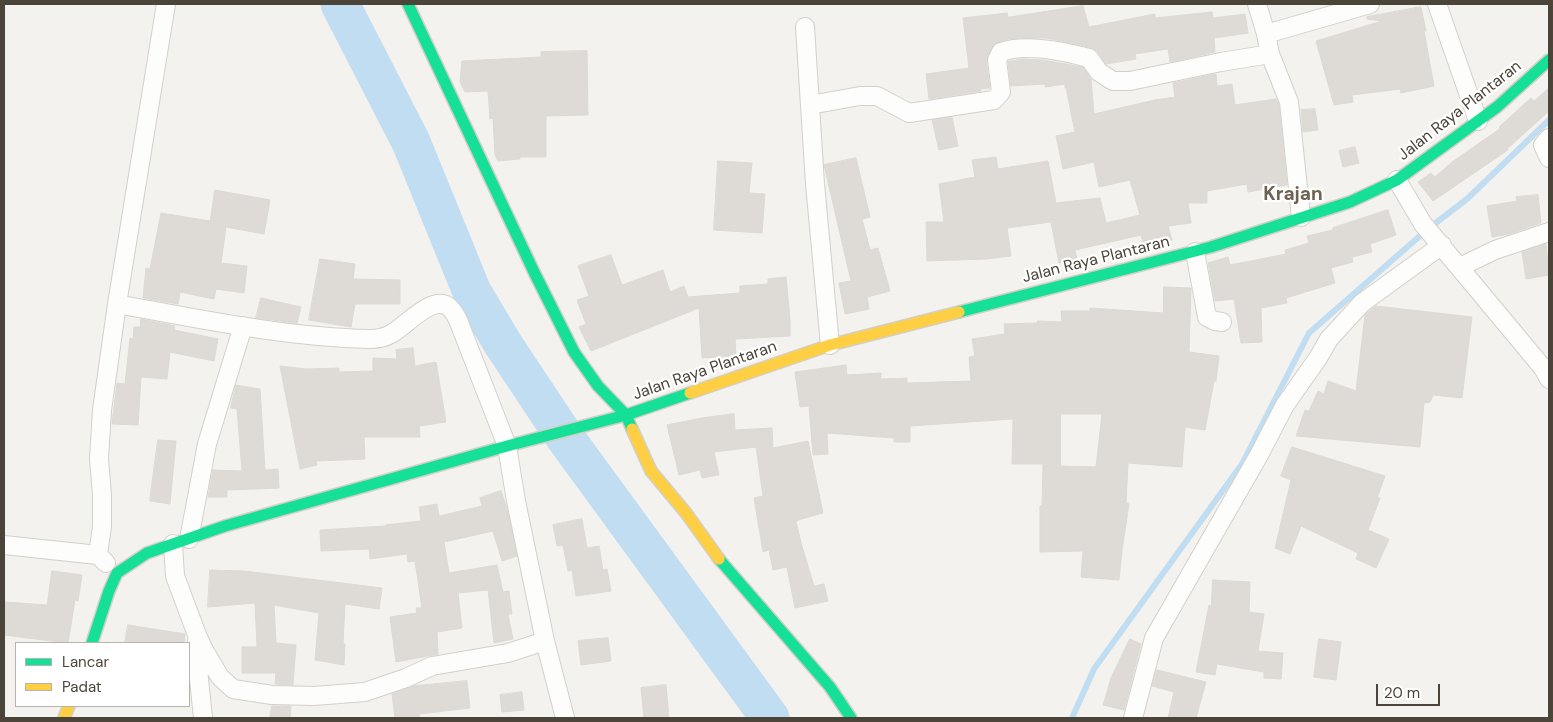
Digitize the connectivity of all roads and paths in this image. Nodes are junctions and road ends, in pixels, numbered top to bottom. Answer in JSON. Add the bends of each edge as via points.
{"nodes":[{"id":1,"x":166,"y":4,"type":"edge"},
{"id":2,"x":408,"y":4,"type":"edge"},
{"id":3,"x":1257,"y":4,"type":"edge"},
{"id":4,"x":1370,"y":4,"type":"edge"},
{"id":5,"x":1437,"y":4,"type":"edge"},
{"id":6,"x":805,"y":27,"type":"dead end"},
{"id":7,"x":1266,"y":34,"type":"junction"},
{"id":8,"x":1270,"y":54,"type":"junction"},
{"id":9,"x":1549,"y":60,"type":"edge"},
{"id":10,"x":810,"y":105,"type":"junction"},
{"id":11,"x":1478,"y":121,"type":"junction"},
{"id":12,"x":1549,"y":138,"type":"edge"},
{"id":13,"x":1549,"y":158,"type":"edge"},
{"id":14,"x":1397,"y":180,"type":"junction"},
{"id":15,"x":1302,"y":217,"type":"junction"},
{"id":16,"x":1549,"y":232,"type":"edge"},
{"id":17,"x":1439,"y":242,"type":"junction"},
{"id":18,"x":1195,"y":252,"type":"junction"},
{"id":19,"x":1460,"y":267,"type":"junction"},
{"id":20,"x":117,"y":304,"type":"junction"},
{"id":21,"x":1222,"y":322,"type":"dead end"},
{"id":22,"x":243,"y":326,"type":"junction"},
{"id":23,"x":830,"y":345,"type":"junction"},
{"id":24,"x":1547,"y":370,"type":"edge"},
{"id":25,"x":626,"y":415,"type":"junction"},
{"id":26,"x":515,"y":444,"type":"junction"},
{"id":27,"x":181,"y":541,"type":"junction"},
{"id":28,"x":4,"y":545,"type":"edge"},
{"id":29,"x":98,"y":555,"type":"junction"},
{"id":30,"x":117,"y":574,"type":"junction"},
{"id":31,"x":197,"y":635,"type":"junction"},
{"id":32,"x":545,"y":641,"type":"junction"},
{"id":33,"x":92,"y":642,"type":"edge"},
{"id":34,"x":203,"y":718,"type":"edge"},
{"id":35,"x":565,"y":718,"type":"edge"},
{"id":36,"x":851,"y":718,"type":"edge"},
{"id":37,"x":1133,"y":718,"type":"edge"}],
"edges":[{"from":1,"to":20,"type":"street"},
{"from":2,"to":25,"type":"main road","via":[[574,352],[598,386]]},
{"from":3,"to":7,"type":"street"},
{"from":4,"to":7,"type":"street"},
{"from":5,"to":11,"type":"street"},
{"from":6,"to":10,"type":"street"},
{"from":7,"to":8,"type":"street"},
{"from":8,"to":10,"type":"street","via":[[1130,81],[1114,81],[1099,72],[1089,58],[1067,52],[1012,48],[1001,52],[997,60],[1001,92],[994,100],[909,113],[877,96]]},
{"from":8,"to":15,"type":"street","via":[[1289,102]]},
{"from":9,"to":11,"type":"main road","name":"Jalan Raya Plantaran"},
{"from":10,"to":23,"type":"street"},
{"from":11,"to":14,"type":"main road","name":"Jalan Raya Plantaran"},
{"from":12,"to":13,"type":"street","via":[[1543,145]]},
{"from":14,"to":15,"type":"main road","name":"Jalan Raya Plantaran","via":[[1350,202]]},
{"from":14,"to":17,"type":"street","via":[[1423,224]]},
{"from":15,"to":18,"type":"main road","name":"Jalan Raya Plantaran"},
{"from":16,"to":19,"type":"street","via":[[1495,250]]},
{"from":17,"to":19,"type":"street"},
{"from":17,"to":37,"type":"street","via":[[1362,303],[1329,338],[1286,405],[1154,638]]},
{"from":18,"to":21,"type":"street","via":[[1207,317]]},
{"from":18,"to":23,"type":"main road","name":"Jalan Raya Plantaran"},
{"from":19,"to":24,"type":"street"},
{"from":20,"to":22,"type":"street"},
{"from":20,"to":29,"type":"street","via":[[100,436],[102,518]]},
{"from":22,"to":26,"type":"street","via":[[378,339],[397,331],[428,307],[447,306],[458,320]]},
{"from":22,"to":27,"type":"street"},
{"from":23,"to":25,"type":"main road","name":"Jalan Raya Plantaran"},
{"from":25,"to":26,"type":"main road","name":"Jalan Raya Plantaran"},
{"from":25,"to":36,"type":"main road","via":[[651,471],[712,551],[830,687]]},
{"from":26,"to":27,"type":"main road","name":"Jalan Raya Plantaran","via":[[234,523]]},
{"from":26,"to":32,"type":"street","via":[[516,501]]},
{"from":27,"to":30,"type":"main road","name":"Jalan Raya Plantaran","via":[[147,553]]},
{"from":27,"to":31,"type":"street","via":[[175,576]]},
{"from":28,"to":29,"type":"street"},
{"from":29,"to":30,"type":"street"},
{"from":30,"to":33,"type":"main road","via":[[108,591]]},
{"from":31,"to":32,"type":"street","via":[[220,676],[233,689],[272,695],[314,696],[365,692],[432,666],[508,653]]},
{"from":31,"to":34,"type":"street"},
{"from":32,"to":35,"type":"street"}]}
